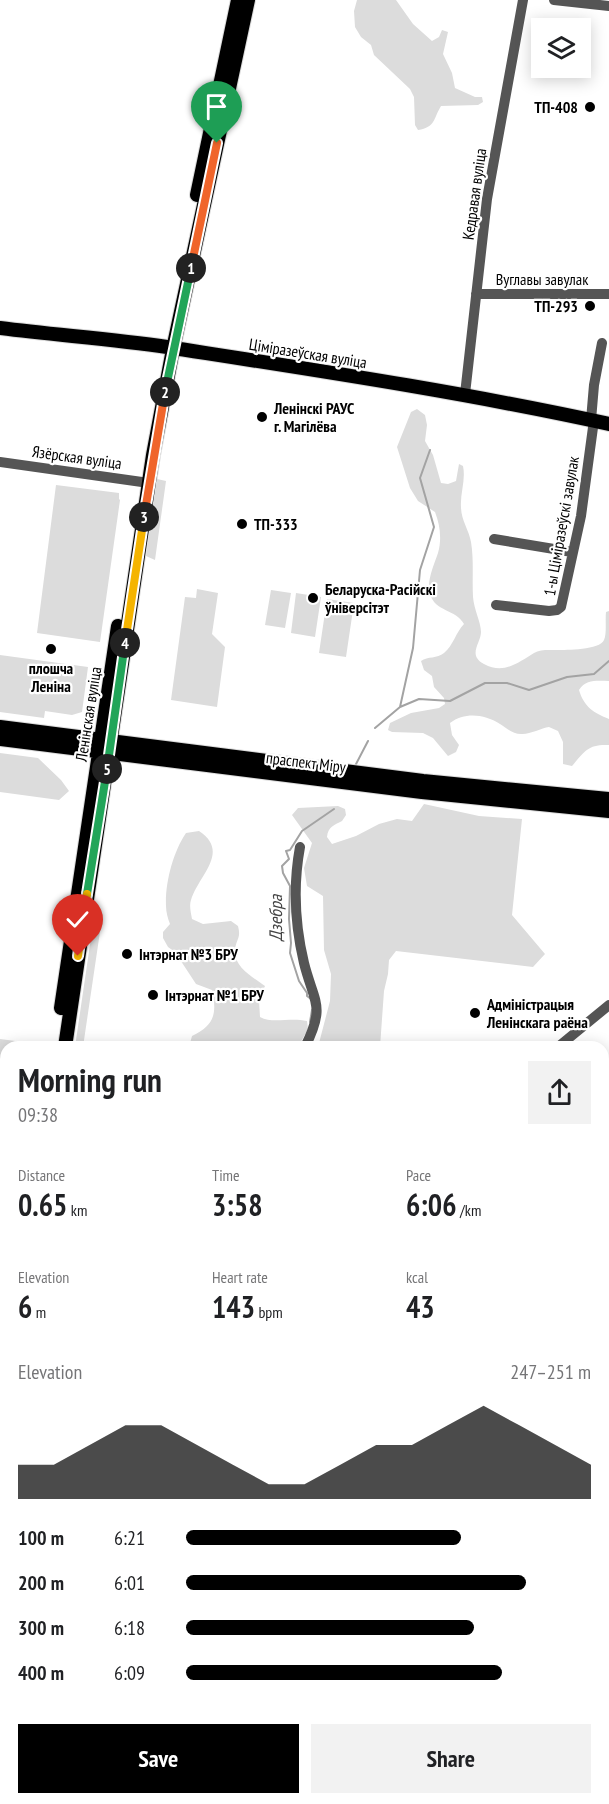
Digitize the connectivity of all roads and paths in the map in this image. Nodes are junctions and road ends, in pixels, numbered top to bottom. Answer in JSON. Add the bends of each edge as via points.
{"nodes":[{"id":1,"x":238,"y":0,"type":"edge"},
{"id":2,"x":249,"y":0,"type":"edge"},
{"id":3,"x":523,"y":0,"type":"edge"},
{"id":4,"x":554,"y":0,"type":"edge"},
{"id":5,"x":609,"y":6,"type":"edge"},
{"id":6,"x":476,"y":294,"type":"junction"},
{"id":7,"x":609,"y":294,"type":"edge"},
{"id":8,"x":0,"y":328,"type":"edge"},
{"id":9,"x":602,"y":343,"type":"dead end"},
{"id":10,"x":169,"y":348,"type":"junction"},
{"id":11,"x":465,"y":394,"type":"junction"},
{"id":12,"x":593,"y":420,"type":"junction"},
{"id":13,"x":609,"y":424,"type":"edge"},
{"id":14,"x":0,"y":462,"type":"edge"},
{"id":15,"x":145,"y":482,"type":"junction"},
{"id":16,"x":494,"y":539,"type":"dead end"},
{"id":17,"x":572,"y":552,"type":"junction"},
{"id":18,"x":496,"y":605,"type":"dead end"},
{"id":19,"x":0,"y":727,"type":"edge"},
{"id":20,"x":0,"y":739,"type":"edge"},
{"id":21,"x":105,"y":747,"type":"junction"},
{"id":22,"x":423,"y":787,"type":"junction"},
{"id":23,"x":609,"y":799,"type":"edge"},
{"id":24,"x":609,"y":811,"type":"edge"},
{"id":25,"x":300,"y":847,"type":"dead end"},
{"id":26,"x":609,"y":1005,"type":"edge"},
{"id":27,"x":57,"y":1041,"type":"edge"},
{"id":28,"x":66,"y":1041,"type":"edge"},
{"id":29,"x":308,"y":1041,"type":"edge"},
{"id":30,"x":565,"y":1041,"type":"edge"}],
"edges":[{"from":1,"to":10,"type":"main road","name":"Ленінская вуліца"},
{"from":2,"to":10,"type":"main road","name":"Ленінская вуліца"},
{"from":3,"to":6,"type":"street","name":"Кедравая вуліца","via":[[487,199]]},
{"from":4,"to":5,"type":"street"},
{"from":6,"to":7,"type":"street","name":"Вуглавы завулак"},
{"from":6,"to":11,"type":"street","name":"Кедравая вуліца"},
{"from":8,"to":10,"type":"main road","name":"Ціміразеўская вуліца"},
{"from":9,"to":12,"type":"street","name":"1-ы Ціміразеўскі завулак","via":[[594,385]]},
{"from":10,"to":11,"type":"main road","name":"Ціміразеўская вуліца"},
{"from":10,"to":15,"type":"main road","name":"Ленінская вуліца"},
{"from":11,"to":12,"type":"main road","name":"Ціміразеўская вуліца"},
{"from":12,"to":13,"type":"main road","name":"Ціміразеўская вуліца"},
{"from":12,"to":17,"type":"street","name":"1-ы Ціміразеўскі завулак","via":[[581,516]]},
{"from":14,"to":15,"type":"street","name":"Язёрская вуліца"},
{"from":15,"to":21,"type":"main road","name":"Ленінская вуліца"},
{"from":16,"to":17,"type":"street"},
{"from":17,"to":18,"type":"street","name":"1-ы Ціміразеўскі завулак","via":[[562,603],[557,610]]},
{"from":19,"to":21,"type":"main road","name":"праспект Міру"},
{"from":20,"to":21,"type":"main road","name":"праспект Міру"},
{"from":21,"to":22,"type":"main road","name":"праспект Міру"},
{"from":21,"to":27,"type":"main road","name":"Ленінская вуліца"},
{"from":21,"to":28,"type":"main road","name":"Ленінская вуліца"},
{"from":22,"to":23,"type":"main road","name":"праспект Міру"},
{"from":22,"to":24,"type":"main road","name":"праспект Міру"},
{"from":25,"to":29,"type":"street","via":[[296,912],[304,963],[317,1000]]},
{"from":26,"to":30,"type":"street"}]}
